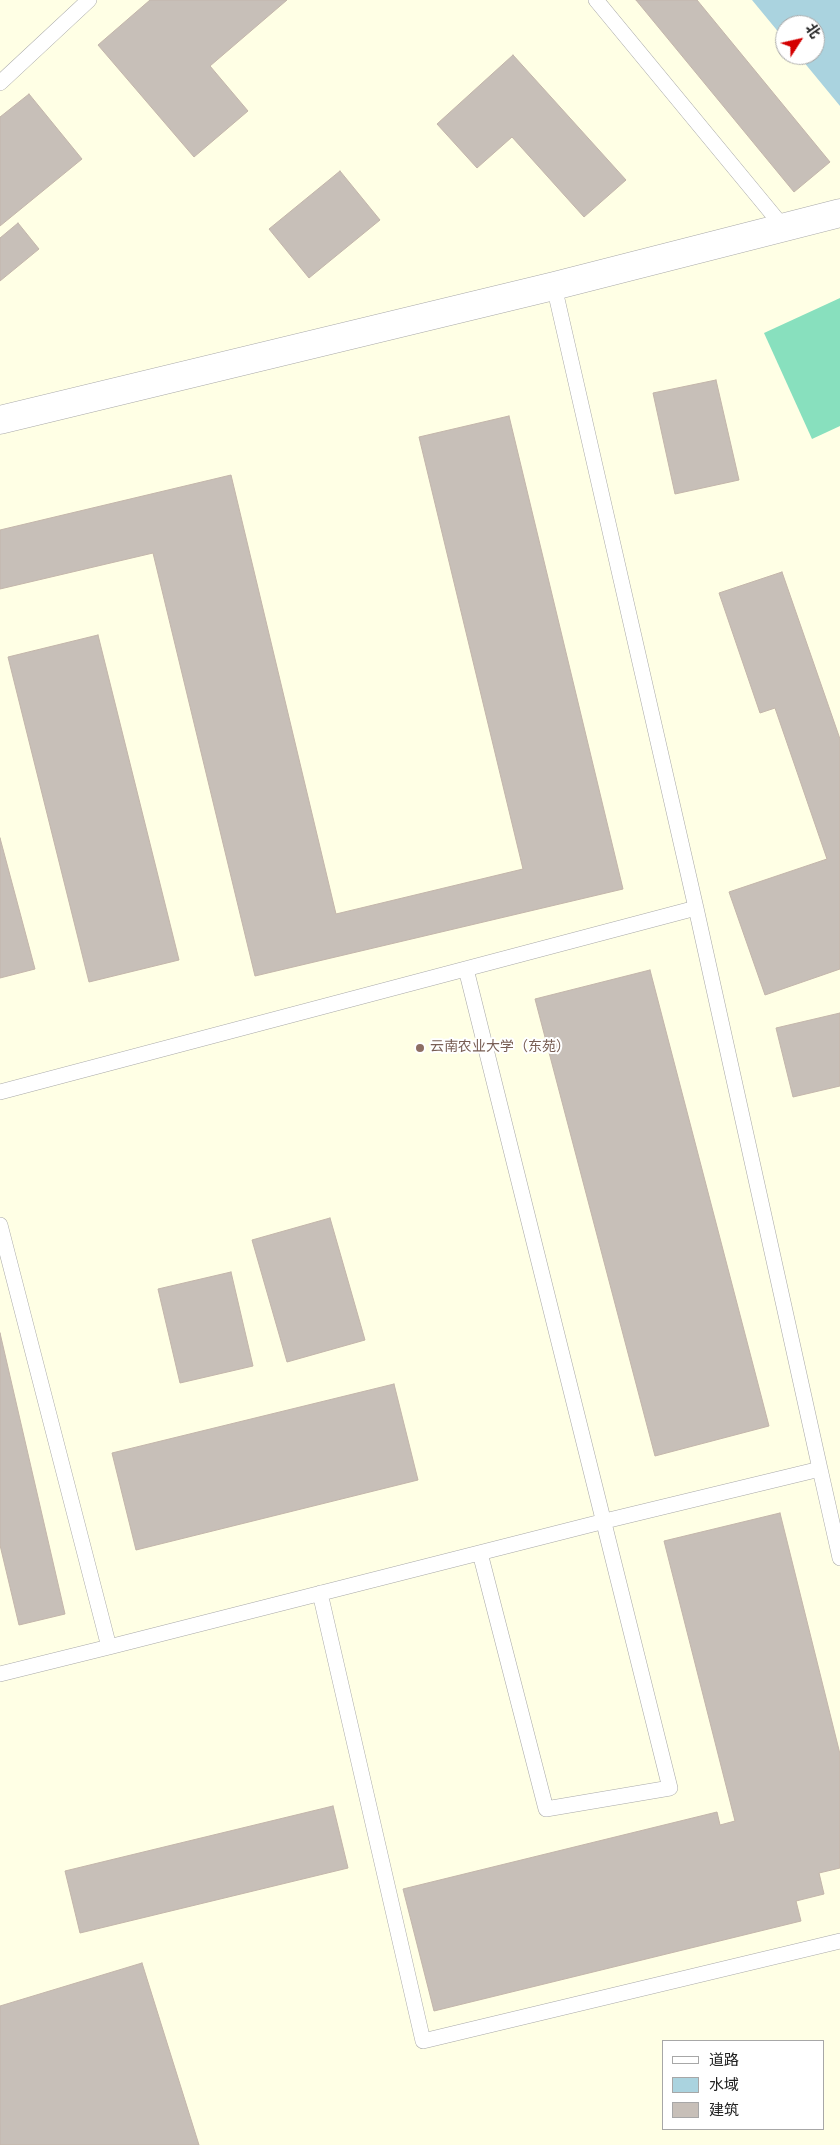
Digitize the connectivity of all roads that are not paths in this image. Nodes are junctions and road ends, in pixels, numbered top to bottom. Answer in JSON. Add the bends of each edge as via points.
{"nodes":[{"id":1,"x":89,"y":0,"type":"edge"},
{"id":2,"x":596,"y":0,"type":"edge"},
{"id":3,"x":0,"y":83,"type":"edge"},
{"id":4,"x":840,"y":213,"type":"edge"},
{"id":5,"x":784,"y":228,"type":"junction"},
{"id":6,"x":554,"y":286,"type":"junction"},
{"id":7,"x":0,"y":420,"type":"edge"},
{"id":8,"x":696,"y":908,"type":"junction"},
{"id":9,"x":466,"y":969,"type":"junction"},
{"id":10,"x":0,"y":1092,"type":"edge"},
{"id":11,"x":0,"y":1225,"type":"edge"},
{"id":12,"x":820,"y":1469,"type":"junction"},
{"id":13,"x":604,"y":1521,"type":"junction"},
{"id":14,"x":480,"y":1553,"type":"junction"},
{"id":15,"x":840,"y":1558,"type":"edge"},
{"id":16,"x":320,"y":1593,"type":"junction"},
{"id":17,"x":108,"y":1647,"type":"junction"},
{"id":18,"x":0,"y":1674,"type":"edge"},
{"id":19,"x":840,"y":1941,"type":"edge"}],
"edges":[{"from":1,"to":3,"type":"lane"},
{"from":2,"to":5,"type":"lane"},
{"from":4,"to":5,"type":"street"},
{"from":5,"to":6,"type":"street"},
{"from":6,"to":7,"type":"street"},
{"from":6,"to":8,"type":"lane"},
{"from":8,"to":9,"type":"lane"},
{"from":8,"to":12,"type":"lane"},
{"from":9,"to":10,"type":"lane"},
{"from":9,"to":13,"type":"lane"},
{"from":11,"to":17,"type":"lane"},
{"from":12,"to":13,"type":"lane"},
{"from":12,"to":15,"type":"lane"},
{"from":13,"to":14,"type":"lane"},
{"from":13,"to":14,"type":"lane","via":[[670,1788],[546,1809]]},
{"from":14,"to":16,"type":"lane"},
{"from":16,"to":17,"type":"lane"},
{"from":16,"to":19,"type":"lane","via":[[423,2041]]},
{"from":17,"to":18,"type":"lane"}]}
